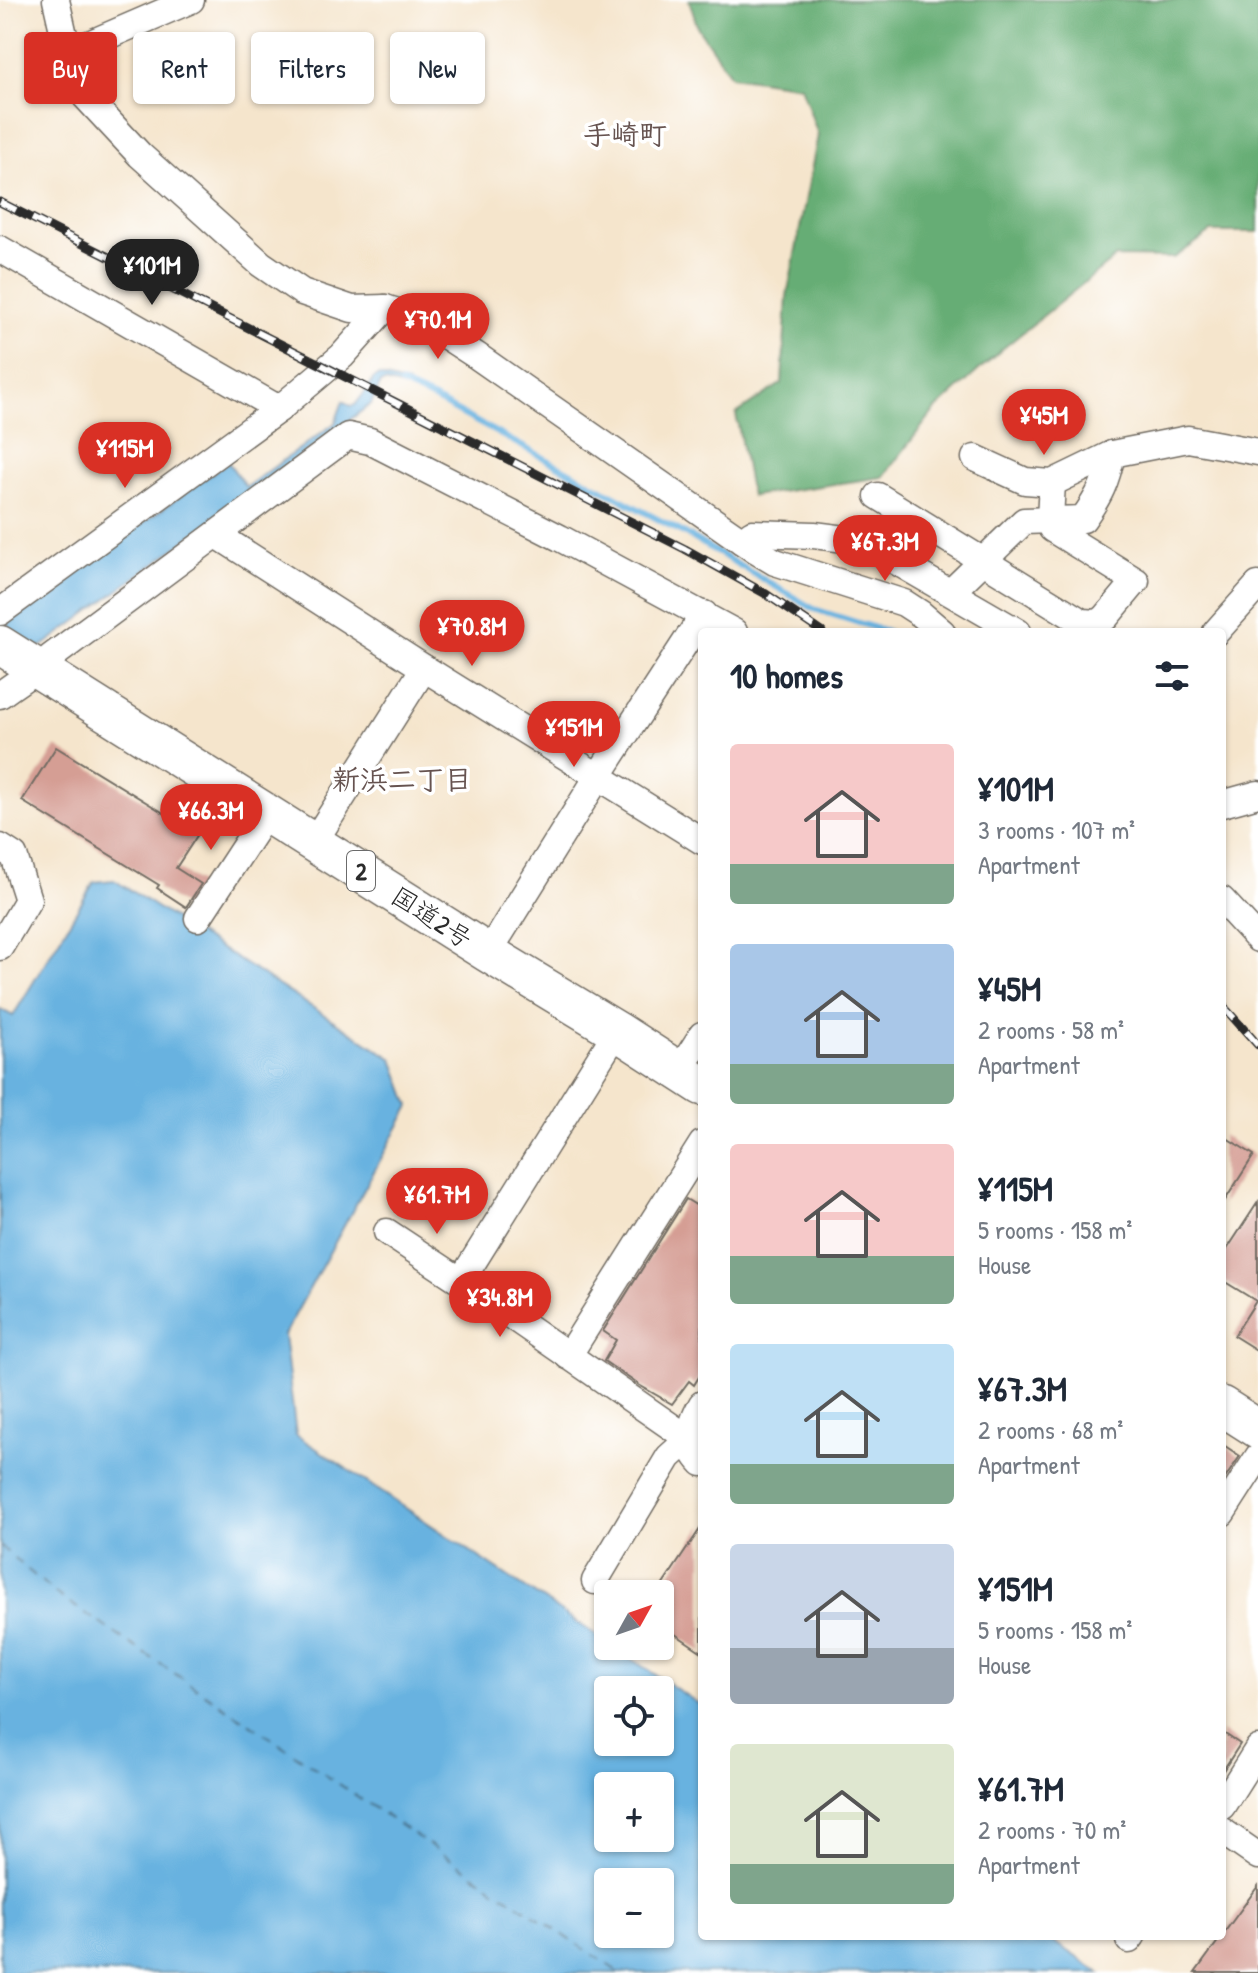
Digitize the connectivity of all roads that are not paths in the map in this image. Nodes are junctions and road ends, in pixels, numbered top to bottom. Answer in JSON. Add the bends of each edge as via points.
{"nodes":[{"id":1,"x":56,"y":0,"type":"edge"},
{"id":2,"x":191,"y":0,"type":"edge"},
{"id":3,"x":63,"y":32,"type":"edge"},
{"id":4,"x":117,"y":32,"type":"edge"},
{"id":5,"x":92,"y":104,"type":"edge"},
{"id":6,"x":0,"y":249,"type":"edge"},
{"id":7,"x":385,"y":308,"type":"junction"},
{"id":8,"x":279,"y":409,"type":"junction"},
{"id":9,"x":1258,"y":452,"type":"edge"},
{"id":10,"x":1112,"y":454,"type":"junction"},
{"id":11,"x":975,"y":458,"type":"dead end"},
{"id":12,"x":1052,"y":483,"type":"junction"},
{"id":13,"x":878,"y":496,"type":"dead end"},
{"id":14,"x":1050,"y":519,"type":"junction"},
{"id":15,"x":217,"y":535,"type":"junction"},
{"id":16,"x":742,"y":541,"type":"junction"},
{"id":17,"x":984,"y":560,"type":"junction"},
{"id":18,"x":1258,"y":585,"type":"edge"},
{"id":19,"x":951,"y":592,"type":"junction"},
{"id":20,"x":0,"y":612,"type":"edge"},
{"id":21,"x":704,"y":614,"type":"junction"},
{"id":22,"x":727,"y":628,"type":"edge"},
{"id":23,"x":937,"y":628,"type":"edge"},
{"id":24,"x":1011,"y":628,"type":"edge"},
{"id":25,"x":1220,"y":628,"type":"edge"},
{"id":26,"x":19,"y":657,"type":"edge"},
{"id":27,"x":424,"y":668,"type":"junction"},
{"id":28,"x":0,"y":695,"type":"edge"},
{"id":29,"x":599,"y":775,"type":"junction"},
{"id":30,"x":1258,"y":794,"type":"edge"},
{"id":31,"x":1226,"y":803,"type":"edge"},
{"id":32,"x":266,"y":814,"type":"junction"},
{"id":33,"x":698,"y":838,"type":"edge"},
{"id":34,"x":314,"y":842,"type":"junction"},
{"id":35,"x":0,"y":847,"type":"edge"},
{"id":36,"x":1226,"y":904,"type":"edge"},
{"id":37,"x":198,"y":918,"type":"dead end"},
{"id":38,"x":1258,"y":939,"type":"edge"},
{"id":39,"x":0,"y":947,"type":"edge"},
{"id":40,"x":488,"y":953,"type":"junction"},
{"id":41,"x":617,"y":1031,"type":"junction"},
{"id":42,"x":698,"y":1050,"type":"edge"},
{"id":43,"x":690,"y":1079,"type":"edge"},
{"id":44,"x":698,"y":1150,"type":"edge"},
{"id":45,"x":387,"y":1232,"type":"dead end"},
{"id":46,"x":461,"y":1281,"type":"junction"},
{"id":47,"x":568,"y":1356,"type":"junction"},
{"id":48,"x":1226,"y":1409,"type":"edge"},
{"id":49,"x":698,"y":1410,"type":"edge"},
{"id":50,"x":1258,"y":1429,"type":"edge"},
{"id":51,"x":689,"y":1439,"type":"junction"},
{"id":52,"x":1258,"y":1457,"type":"edge"},
{"id":53,"x":698,"y":1460,"type":"edge"},
{"id":54,"x":1226,"y":1507,"type":"edge"},
{"id":55,"x":596,"y":1580,"type":"edge"},
{"id":56,"x":1258,"y":1749,"type":"edge"},
{"id":57,"x":1226,"y":1800,"type":"edge"},
{"id":58,"x":1226,"y":1834,"type":"edge"},
{"id":59,"x":1258,"y":1856,"type":"edge"}],
"edges":[{"from":1,"to":3,"type":"street"},
{"from":2,"to":4,"type":"street"},
{"from":5,"to":7,"type":"street","via":[[140,155],[261,264],[302,292],[352,309]]},
{"from":6,"to":8,"type":"street"},
{"from":7,"to":8,"type":"street","via":[[342,356]]},
{"from":7,"to":16,"type":"street","via":[[420,319],[466,349]]},
{"from":8,"to":20,"type":"street"},
{"from":9,"to":10,"type":"street","via":[[1188,439]]},
{"from":10,"to":12,"type":"street"},
{"from":10,"to":14,"type":"street","via":[[1105,483],[1083,519]]},
{"from":11,"to":12,"type":"street","via":[[1025,481]]},
{"from":12,"to":14,"type":"street"},
{"from":13,"to":17,"type":"street"},
{"from":14,"to":17,"type":"street","via":[[1024,521]]},
{"from":14,"to":17,"type":"street","via":[[1052,529],[1136,581],[1099,623],[1082,622]]},
{"from":15,"to":21,"type":"street","via":[[348,436],[370,441]]},
{"from":15,"to":26,"type":"street","via":[[51,657]]},
{"from":15,"to":27,"type":"street"},
{"from":16,"to":19,"type":"street","via":[[752,533],[861,541]]},
{"from":16,"to":23,"type":"street","via":[[775,562],[904,603]]},
{"from":17,"to":19,"type":"street"},
{"from":18,"to":25,"type":"street"},
{"from":19,"to":24,"type":"street"},
{"from":21,"to":22,"type":"street"},
{"from":21,"to":29,"type":"street"},
{"from":26,"to":28,"type":"street","via":[[14,684]]},
{"from":26,"to":32,"type":"highway","name":"国道2号","number":"2"},
{"from":27,"to":29,"type":"street"},
{"from":27,"to":34,"type":"street"},
{"from":29,"to":33,"type":"street"},
{"from":29,"to":40,"type":"street"},
{"from":30,"to":31,"type":"street"},
{"from":32,"to":34,"type":"highway","name":"国道2号","number":"2"},
{"from":32,"to":37,"type":"street"},
{"from":34,"to":40,"type":"highway","name":"国道2号","number":"2"},
{"from":35,"to":39,"type":"street","via":[[14,856],[28,900]]},
{"from":36,"to":38,"type":"street"},
{"from":40,"to":41,"type":"highway","name":"国道2号","number":"2"},
{"from":41,"to":43,"type":"highway","name":"国道2号","number":"2"},
{"from":41,"to":46,"type":"street"},
{"from":42,"to":43,"type":"street"},
{"from":44,"to":47,"type":"street"},
{"from":45,"to":46,"type":"street"},
{"from":46,"to":47,"type":"street"},
{"from":47,"to":51,"type":"street"},
{"from":48,"to":50,"type":"highway"},
{"from":49,"to":51,"type":"street"},
{"from":51,"to":53,"type":"street"},
{"from":51,"to":55,"type":"street","via":[[669,1457]]},
{"from":52,"to":54,"type":"street"},
{"from":56,"to":57,"type":"street"},
{"from":58,"to":59,"type":"street"}]}
